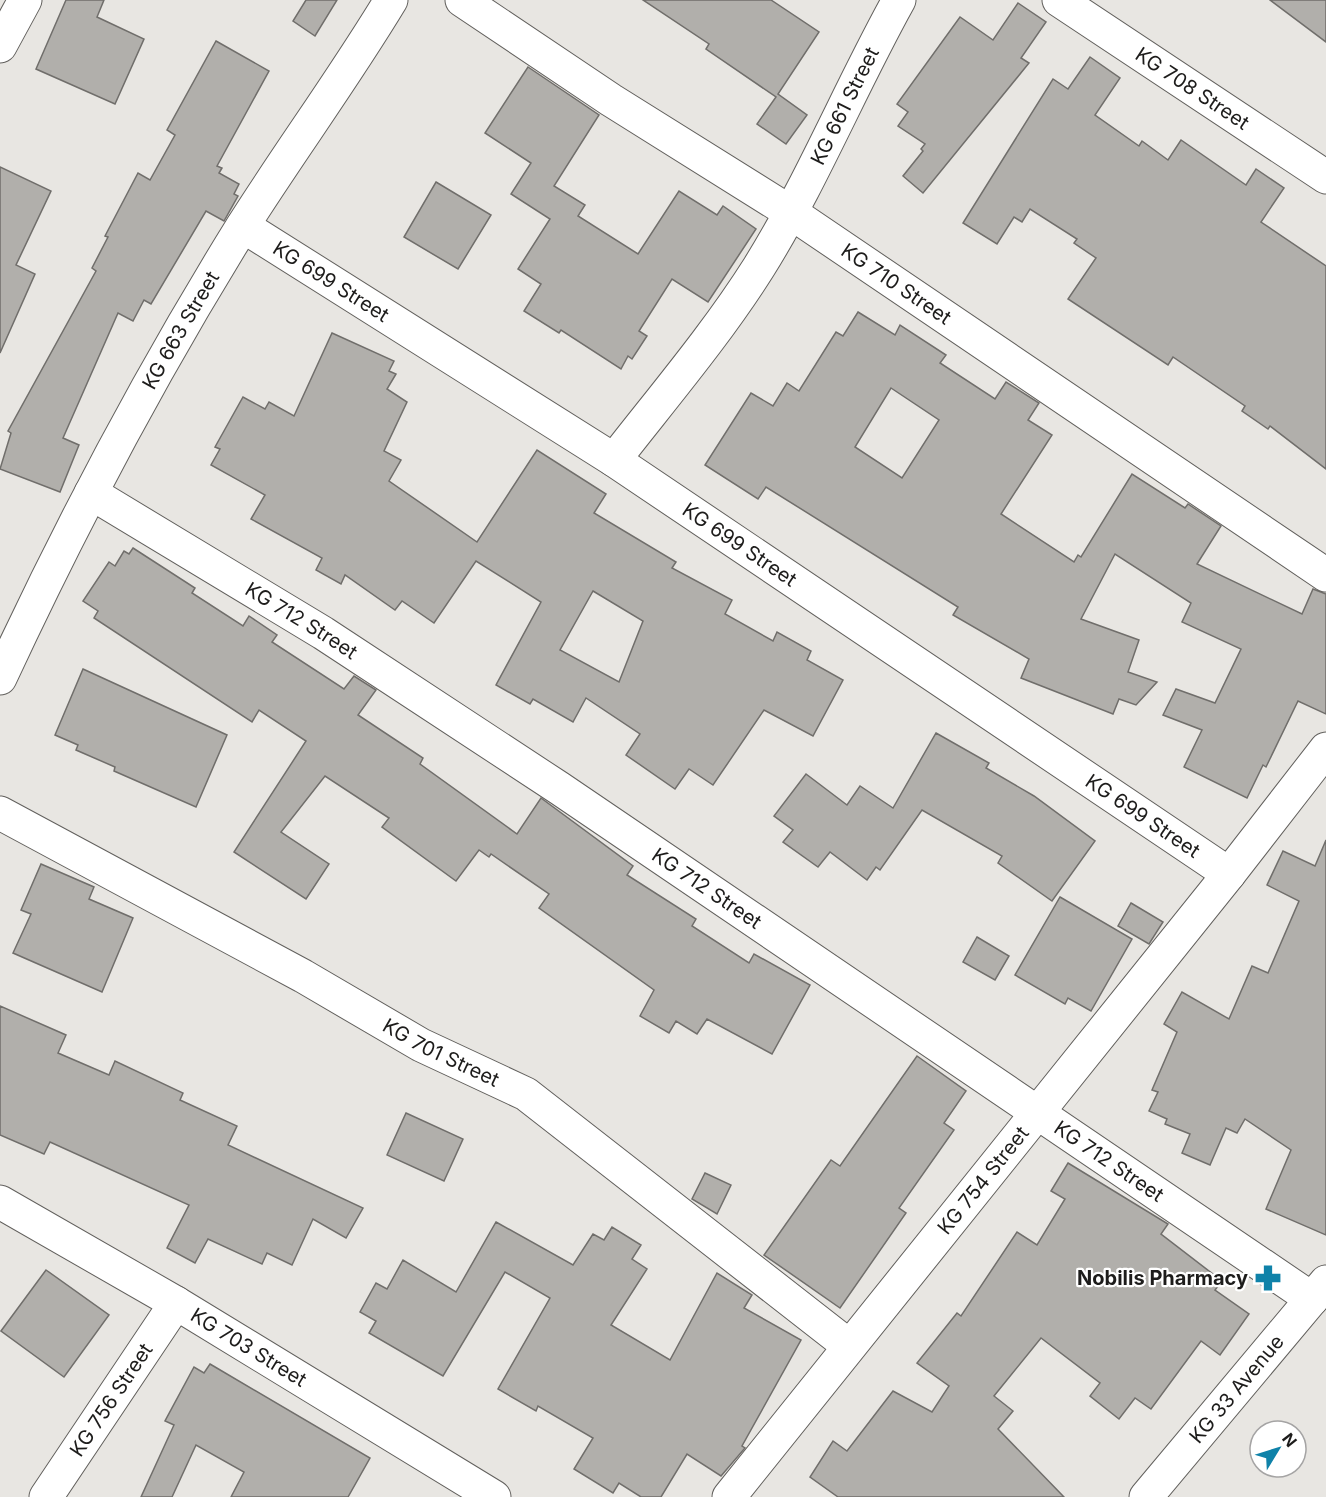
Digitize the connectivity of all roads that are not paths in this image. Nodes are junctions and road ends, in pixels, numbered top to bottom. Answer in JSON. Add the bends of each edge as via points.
{"nodes":[{"id":1,"x":25,"y":0,"type":"edge"},
{"id":2,"x":391,"y":0,"type":"edge"},
{"id":3,"x":462,"y":0,"type":"edge"},
{"id":4,"x":898,"y":0,"type":"edge"},
{"id":5,"x":1059,"y":0,"type":"edge"},
{"id":6,"x":0,"y":46,"type":"edge"},
{"id":7,"x":1326,"y":177,"type":"edge"},
{"id":8,"x":790,"y":212,"type":"junction"},
{"id":9,"x":243,"y":226,"type":"junction"},
{"id":10,"x":614,"y":460,"type":"junction"},
{"id":11,"x":91,"y":493,"type":"junction"},
{"id":12,"x":1326,"y":575,"type":"edge"},
{"id":13,"x":0,"y":678,"type":"edge"},
{"id":14,"x":1326,"y":748,"type":"edge"},
{"id":15,"x":0,"y":813,"type":"edge"},
{"id":16,"x":1229,"y":874,"type":"junction"},
{"id":17,"x":1037,"y":1112,"type":"junction"},
{"id":18,"x":0,"y":1202,"type":"edge"},
{"id":19,"x":1319,"y":1290,"type":"edge"},
{"id":20,"x":176,"y":1303,"type":"junction"},
{"id":21,"x":849,"y":1346,"type":"junction"},
{"id":22,"x":46,"y":1497,"type":"edge"},
{"id":23,"x":494,"y":1497,"type":"edge"},
{"id":24,"x":729,"y":1497,"type":"edge"},
{"id":25,"x":1146,"y":1497,"type":"edge"}],
"edges":[{"from":1,"to":6,"type":"street"},
{"from":2,"to":9,"type":"street","name":"KG 663 Street"},
{"from":3,"to":8,"type":"street","name":"KG 710 Street","via":[[611,100]]},
{"from":4,"to":8,"type":"street","name":"KG 661 Street"},
{"from":5,"to":7,"type":"street","name":"KG 708 Street"},
{"from":8,"to":10,"type":"street","name":"KG 661 Street","via":[[759,267],[712,334]]},
{"from":8,"to":12,"type":"street","name":"KG 710 Street"},
{"from":9,"to":10,"type":"street","name":"KG 699 Street"},
{"from":9,"to":11,"type":"street","name":"KG 663 Street","via":[[158,366]]},
{"from":10,"to":16,"type":"street","name":"KG 699 Street"},
{"from":11,"to":13,"type":"street","name":"KG 663 Street"},
{"from":11,"to":17,"type":"street","name":"KG 712 Street","via":[[323,633]]},
{"from":14,"to":16,"type":"street","name":"KG 754 Street"},
{"from":15,"to":21,"type":"street","name":"KG 701 Street","via":[[303,976],[421,1045],[526,1095]]},
{"from":16,"to":17,"type":"street","name":"KG 754 Street"},
{"from":17,"to":19,"type":"street","name":"KG 712 Street"},
{"from":17,"to":21,"type":"street","name":"KG 754 Street"},
{"from":18,"to":20,"type":"street","name":"KG 703 Street"},
{"from":19,"to":25,"type":"street","name":"KG 33 Avenue"},
{"from":20,"to":22,"type":"street","name":"KG 756 Street"},
{"from":20,"to":23,"type":"street","name":"KG 703 Street"},
{"from":21,"to":24,"type":"street","name":"KG 754 Street"}]}
